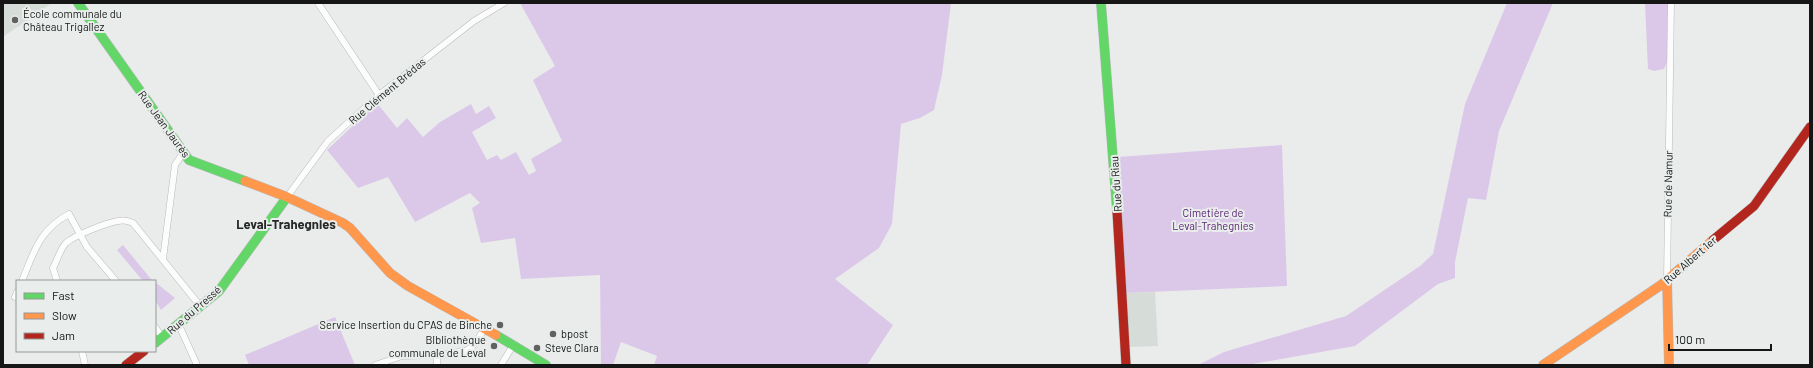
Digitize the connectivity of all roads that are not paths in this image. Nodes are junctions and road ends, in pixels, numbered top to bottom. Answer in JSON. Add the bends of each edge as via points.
{"nodes":[{"id":1,"x":78,"y":3,"type":"edge"},
{"id":2,"x":318,"y":3,"type":"edge"},
{"id":3,"x":504,"y":3,"type":"edge"},
{"id":4,"x":1101,"y":3,"type":"edge"},
{"id":5,"x":1671,"y":3,"type":"edge"},
{"id":6,"x":380,"y":95,"type":"junction"},
{"id":7,"x":1810,"y":127,"type":"edge"},
{"id":8,"x":183,"y":153,"type":"junction"},
{"id":9,"x":287,"y":197,"type":"junction"},
{"id":10,"x":81,"y":233,"type":"junction"},
{"id":11,"x":163,"y":259,"type":"junction"},
{"id":12,"x":22,"y":280,"type":"edge"},
{"id":13,"x":58,"y":280,"type":"edge"},
{"id":14,"x":115,"y":280,"type":"edge"},
{"id":15,"x":1667,"y":280,"type":"junction"},
{"id":16,"x":201,"y":307,"type":"junction"},
{"id":17,"x":178,"y":324,"type":"junction"},
{"id":18,"x":156,"y":330,"type":"edge"},
{"id":19,"x":484,"y":330,"type":"junction"},
{"id":20,"x":159,"y":340,"type":"edge"},
{"id":21,"x":512,"y":347,"type":"junction"},
{"id":22,"x":82,"y":352,"type":"edge"},
{"id":23,"x":143,"y":352,"type":"edge"},
{"id":24,"x":437,"y":354,"type":"junction"},
{"id":25,"x":85,"y":365,"type":"edge"},
{"id":26,"x":126,"y":365,"type":"edge"},
{"id":27,"x":197,"y":365,"type":"edge"},
{"id":28,"x":375,"y":365,"type":"edge"},
{"id":29,"x":437,"y":365,"type":"edge"},
{"id":30,"x":501,"y":365,"type":"edge"},
{"id":31,"x":544,"y":365,"type":"edge"},
{"id":32,"x":1126,"y":365,"type":"edge"},
{"id":33,"x":1543,"y":365,"type":"edge"},
{"id":34,"x":1669,"y":365,"type":"edge"}],
"edges":[{"from":1,"to":8,"type":"street","name":"Rue Jean Jaurès"},
{"from":2,"to":6,"type":"street"},
{"from":3,"to":6,"type":"street","name":"Rue Clément Brédas","via":[[468,26]]},
{"from":4,"to":32,"type":"street","name":"Rue du Riau","via":[[1116,184]]},
{"from":5,"to":15,"type":"street","name":"Rue de Namur"},
{"from":6,"to":9,"type":"street","name":"Rue Clément Brédas","via":[[328,141]]},
{"from":7,"to":15,"type":"street","name":"Rue Albert 1er","via":[[1754,206]]},
{"from":8,"to":9,"type":"street","name":"Rue Jean Jaurès","via":[[197,164]]},
{"from":8,"to":11,"type":"street","via":[[175,165]]},
{"from":9,"to":16,"type":"street","name":"Rue du Pressé","via":[[219,292]]},
{"from":9,"to":19,"type":"street","name":"Rue Jean Jaurès","via":[[343,223],[390,273]]},
{"from":10,"to":11,"type":"street","via":[[118,220],[128,221],[133,223]]},
{"from":10,"to":12,"type":"street","via":[[69,214],[51,226],[43,234]]},
{"from":10,"to":13,"type":"street","via":[[65,245],[53,268]]},
{"from":10,"to":14,"type":"street","via":[[87,247]]},
{"from":11,"to":16,"type":"street"},
{"from":15,"to":33,"type":"street","name":"Rue Albert 1er"},
{"from":15,"to":34,"type":"street","name":"Rue de Namur"},
{"from":16,"to":17,"type":"street","name":"Rue du Pressé"},
{"from":17,"to":20,"type":"street","name":"Rue du Pressé"},
{"from":17,"to":27,"type":"street"},
{"from":18,"to":20,"type":"street"},
{"from":19,"to":21,"type":"street","name":"Rue Jean Jaurès"},
{"from":19,"to":24,"type":"street","via":[[472,347],[465,351]]},
{"from":21,"to":30,"type":"street"},
{"from":21,"to":31,"type":"street","name":"Rue Jean Jaurès"},
{"from":22,"to":25,"type":"street"},
{"from":23,"to":26,"type":"street"},
{"from":24,"to":28,"type":"street","via":[[402,356]]},
{"from":24,"to":29,"type":"street"}]}
